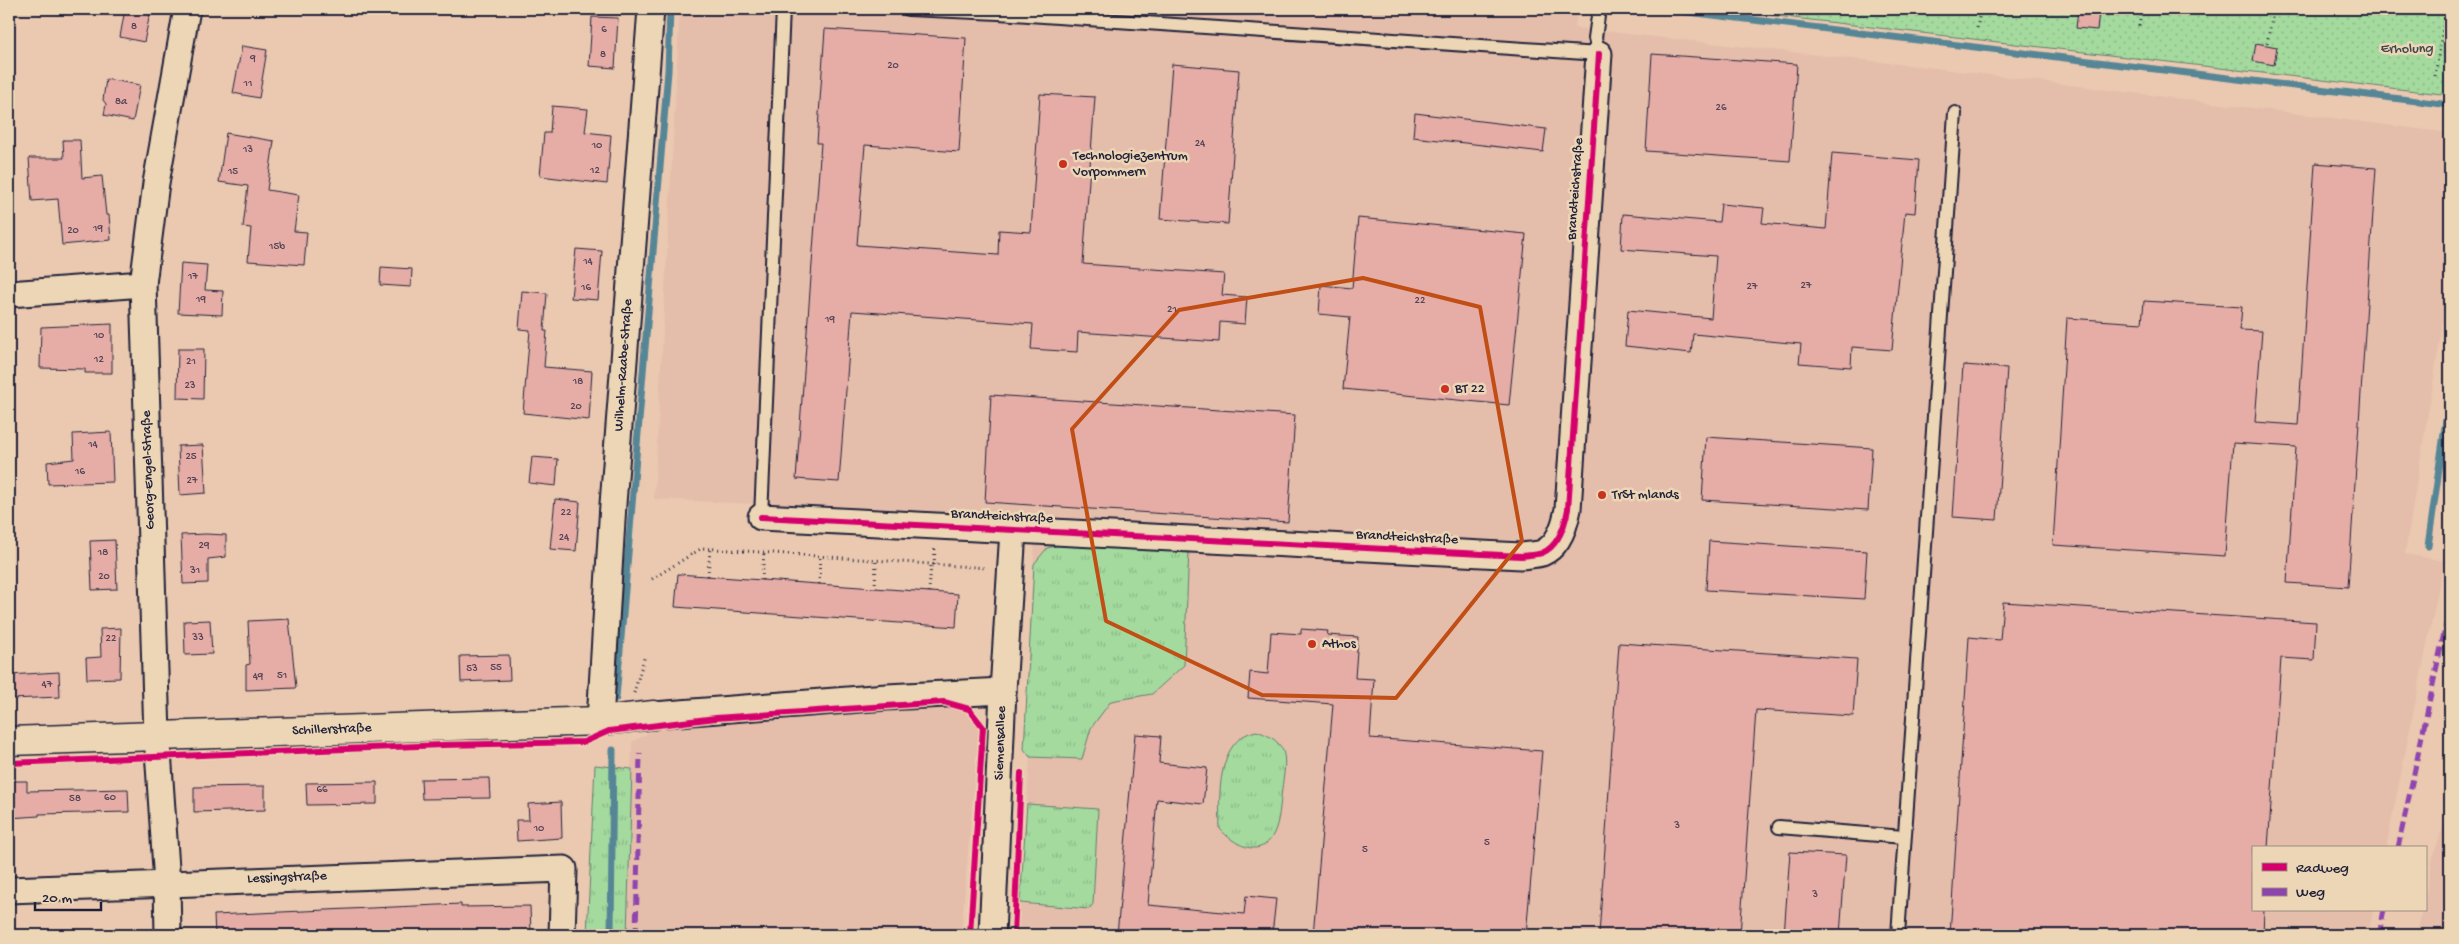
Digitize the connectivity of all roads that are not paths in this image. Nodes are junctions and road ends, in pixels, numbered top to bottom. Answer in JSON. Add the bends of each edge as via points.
{"nodes":[{"id":1,"x":187,"y":9,"type":"edge"},
{"id":2,"x":651,"y":9,"type":"edge"},
{"id":3,"x":783,"y":9,"type":"edge"},
{"id":4,"x":908,"y":9,"type":"edge"},
{"id":5,"x":1599,"y":9,"type":"edge"},
{"id":6,"x":1599,"y":54,"type":"junction"},
{"id":7,"x":1955,"y":113,"type":"dead end"},
{"id":8,"x":143,"y":284,"type":"junction"},
{"id":9,"x":9,"y":294,"type":"edge"},
{"id":10,"x":761,"y":516,"type":"joint"},
{"id":11,"x":1014,"y":530,"type":"junction"},
{"id":12,"x":1003,"y":691,"type":"junction"},
{"id":13,"x":654,"y":715,"type":"joint"},
{"id":14,"x":600,"y":721,"type":"junction"},
{"id":15,"x":157,"y":736,"type":"junction"},
{"id":16,"x":9,"y":741,"type":"edge"},
{"id":17,"x":1779,"y":827,"type":"dead end"},
{"id":18,"x":1904,"y":837,"type":"junction"},
{"id":19,"x":167,"y":882,"type":"junction"},
{"id":20,"x":9,"y":890,"type":"edge"},
{"id":21,"x":168,"y":935,"type":"edge"},
{"id":22,"x":562,"y":935,"type":"edge"},
{"id":23,"x":992,"y":935,"type":"edge"},
{"id":24,"x":1898,"y":935,"type":"edge"}],
"edges":[{"from":1,"to":8,"type":"street","name":"Georg-Engel-Straße","via":[[159,164]]},
{"from":2,"to":14,"type":"street","name":"Wilhelm-Raabe-Straße","via":[[613,504]]},
{"from":3,"to":10,"type":"lane"},
{"from":4,"to":6,"type":"lane"},
{"from":5,"to":6,"type":"lane","via":[[1595,38]]},
{"from":6,"to":11,"type":"street","name":"Brandteichstraße","via":[[1568,509],[1566,524],[1557,541],[1542,553],[1521,556]]},
{"from":7,"to":18,"type":"lane"},
{"from":8,"to":9,"type":"street"},
{"from":8,"to":15,"type":"street","name":"Georg-Engel-Straße"},
{"from":10,"to":11,"type":"street","name":"Brandteichstraße"},
{"from":11,"to":12,"type":"street","name":"Brandteichstraße"},
{"from":12,"to":13,"type":"street","name":"Siemensallee"},
{"from":12,"to":23,"type":"street","name":"Siemensallee"},
{"from":13,"to":14,"type":"street","name":"Schillerstraße"},
{"from":14,"to":15,"type":"street","name":"Schillerstraße"},
{"from":15,"to":16,"type":"street","name":"Schillerstraße"},
{"from":15,"to":19,"type":"street","name":"Georg-Engel-Straße"},
{"from":17,"to":18,"type":"lane"},
{"from":18,"to":24,"type":"lane"},
{"from":19,"to":20,"type":"street","name":"Lessingstraße"},
{"from":19,"to":21,"type":"street","name":"Georg-Engel-Straße"},
{"from":19,"to":22,"type":"street","name":"Lessingstraße","via":[[564,869]]}]}
